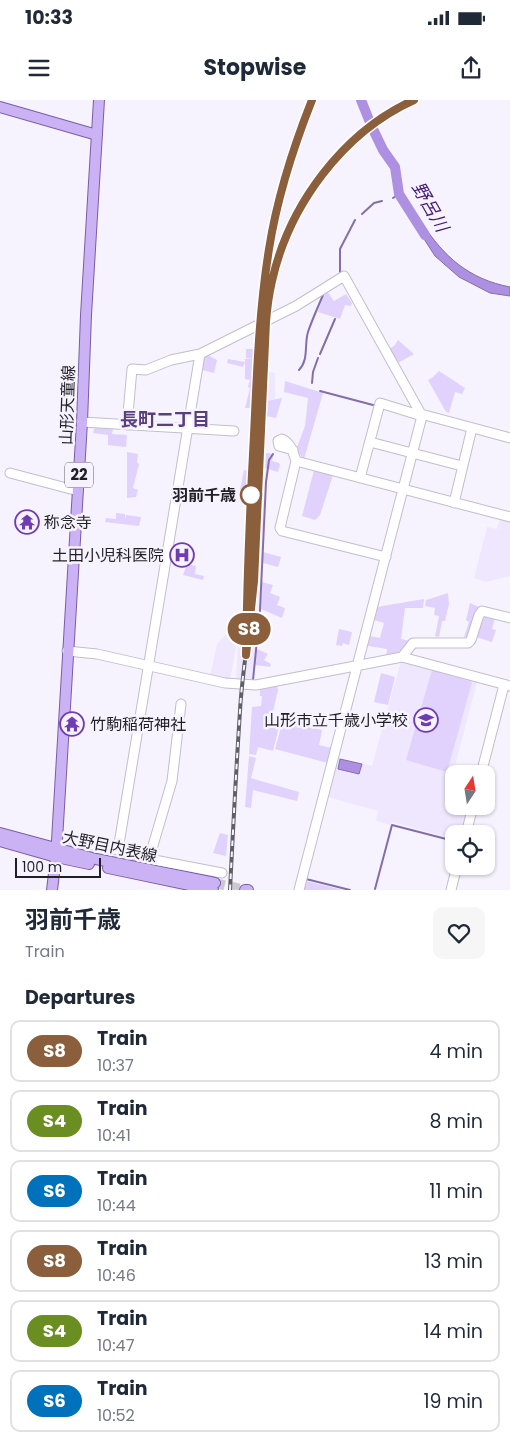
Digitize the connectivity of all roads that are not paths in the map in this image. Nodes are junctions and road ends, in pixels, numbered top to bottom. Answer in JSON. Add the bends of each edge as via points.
{"nodes":[{"id":1,"x":99,"y":100,"type":"edge"},
{"id":2,"x":2,"y":108,"type":"edge"},
{"id":3,"x":97,"y":135,"type":"junction"},
{"id":4,"x":200,"y":354,"type":"junction"},
{"id":5,"x":421,"y":415,"type":"junction"},
{"id":6,"x":82,"y":422,"type":"junction"},
{"id":7,"x":127,"y":425,"type":"junction"},
{"id":8,"x":472,"y":428,"type":"junction"},
{"id":9,"x":188,"y":429,"type":"junction"},
{"id":10,"x":234,"y":431,"type":"dead end"},
{"id":11,"x":510,"y":438,"type":"edge"},
{"id":12,"x":370,"y":442,"type":"junction"},
{"id":13,"x":293,"y":450,"type":"dead end"},
{"id":14,"x":413,"y":453,"type":"junction"},
{"id":15,"x":296,"y":461,"type":"junction"},
{"id":16,"x":462,"y":466,"type":"junction"},
{"id":17,"x":10,"y":473,"type":"dead end"},
{"id":18,"x":360,"y":478,"type":"junction"},
{"id":19,"x":404,"y":490,"type":"junction"},
{"id":20,"x":78,"y":491,"type":"junction"},
{"id":21,"x":454,"y":503,"type":"junction"},
{"id":22,"x":510,"y":517,"type":"edge"},
{"id":23,"x":386,"y":557,"type":"junction"},
{"id":24,"x":510,"y":618,"type":"edge"},
{"id":25,"x":68,"y":651,"type":"junction"},
{"id":26,"x":402,"y":657,"type":"junction"},
{"id":27,"x":358,"y":665,"type":"junction"},
{"id":28,"x":148,"y":666,"type":"junction"},
{"id":29,"x":507,"y":685,"type":"edge"},
{"id":30,"x":181,"y":704,"type":"dead end"},
{"id":31,"x":485,"y":765,"type":"edge"},
{"id":32,"x":0,"y":833,"type":"edge"},
{"id":33,"x":0,"y":841,"type":"edge"},
{"id":34,"x":74,"y":841,"type":"dead end"},
{"id":35,"x":118,"y":850,"type":"junction"},
{"id":36,"x":56,"y":853,"type":"junction"},
{"id":37,"x":149,"y":859,"type":"junction"},
{"id":38,"x":222,"y":873,"type":"tunnel mouth"},
{"id":39,"x":455,"y":875,"type":"edge"},
{"id":40,"x":214,"y":886,"type":"tunnel mouth"},
{"id":41,"x":52,"y":890,"type":"edge"},
{"id":42,"x":299,"y":890,"type":"edge"},
{"id":43,"x":451,"y":890,"type":"edge"}],
"edges":[{"from":1,"to":3,"type":"main road","name":"山形天童線","number":"22"},
{"from":2,"to":3,"type":"main road"},
{"from":3,"to":6,"type":"main road","name":"山形天童線","number":"22"},
{"from":4,"to":5,"type":"street","via":[[296,306],[344,276]]},
{"from":4,"to":7,"type":"street","via":[[146,370],[132,369]]},
{"from":4,"to":9,"type":"street"},
{"from":5,"to":8,"type":"street"},
{"from":5,"to":12,"type":"street","via":[[380,403]]},
{"from":5,"to":14,"type":"street"},
{"from":6,"to":7,"type":"street"},
{"from":6,"to":20,"type":"main road","name":"山形天童線","number":"22"},
{"from":7,"to":9,"type":"street"},
{"from":8,"to":11,"type":"street"},
{"from":8,"to":16,"type":"street"},
{"from":9,"to":10,"type":"street"},
{"from":9,"to":28,"type":"street"},
{"from":12,"to":14,"type":"street"},
{"from":12,"to":18,"type":"street"},
{"from":13,"to":15,"type":"street"},
{"from":14,"to":16,"type":"street"},
{"from":14,"to":19,"type":"street"},
{"from":15,"to":18,"type":"street"},
{"from":15,"to":23,"type":"street","via":[[280,528],[282,531]]},
{"from":16,"to":21,"type":"street"},
{"from":17,"to":20,"type":"street"},
{"from":18,"to":19,"type":"street"},
{"from":19,"to":21,"type":"street"},
{"from":19,"to":23,"type":"street"},
{"from":20,"to":25,"type":"main road","name":"山形天童線","number":"22"},
{"from":21,"to":22,"type":"street"},
{"from":23,"to":27,"type":"street"},
{"from":24,"to":26,"type":"street","via":[[482,611],[468,643],[412,643]]},
{"from":25,"to":28,"type":"street"},
{"from":25,"to":36,"type":"main road","name":"山形天童線","number":"22"},
{"from":26,"to":27,"type":"street"},
{"from":26,"to":29,"type":"street"},
{"from":27,"to":28,"type":"street","via":[[256,685],[225,683]]},
{"from":27,"to":42,"type":"street"},
{"from":28,"to":35,"type":"street"},
{"from":29,"to":31,"type":"street"},
{"from":30,"to":37,"type":"street","via":[[172,781]]},
{"from":32,"to":36,"type":"main road","name":"大野目内表線"},
{"from":33,"to":36,"type":"main road","name":"大野目内表線"},
{"from":34,"to":35,"type":"street"},
{"from":35,"to":37,"type":"street"},
{"from":36,"to":40,"type":"main road","name":"大野目内表線"},
{"from":36,"to":41,"type":"main road","name":"山形天童線","number":"22"},
{"from":37,"to":38,"type":"street"},
{"from":39,"to":43,"type":"street"}]}
